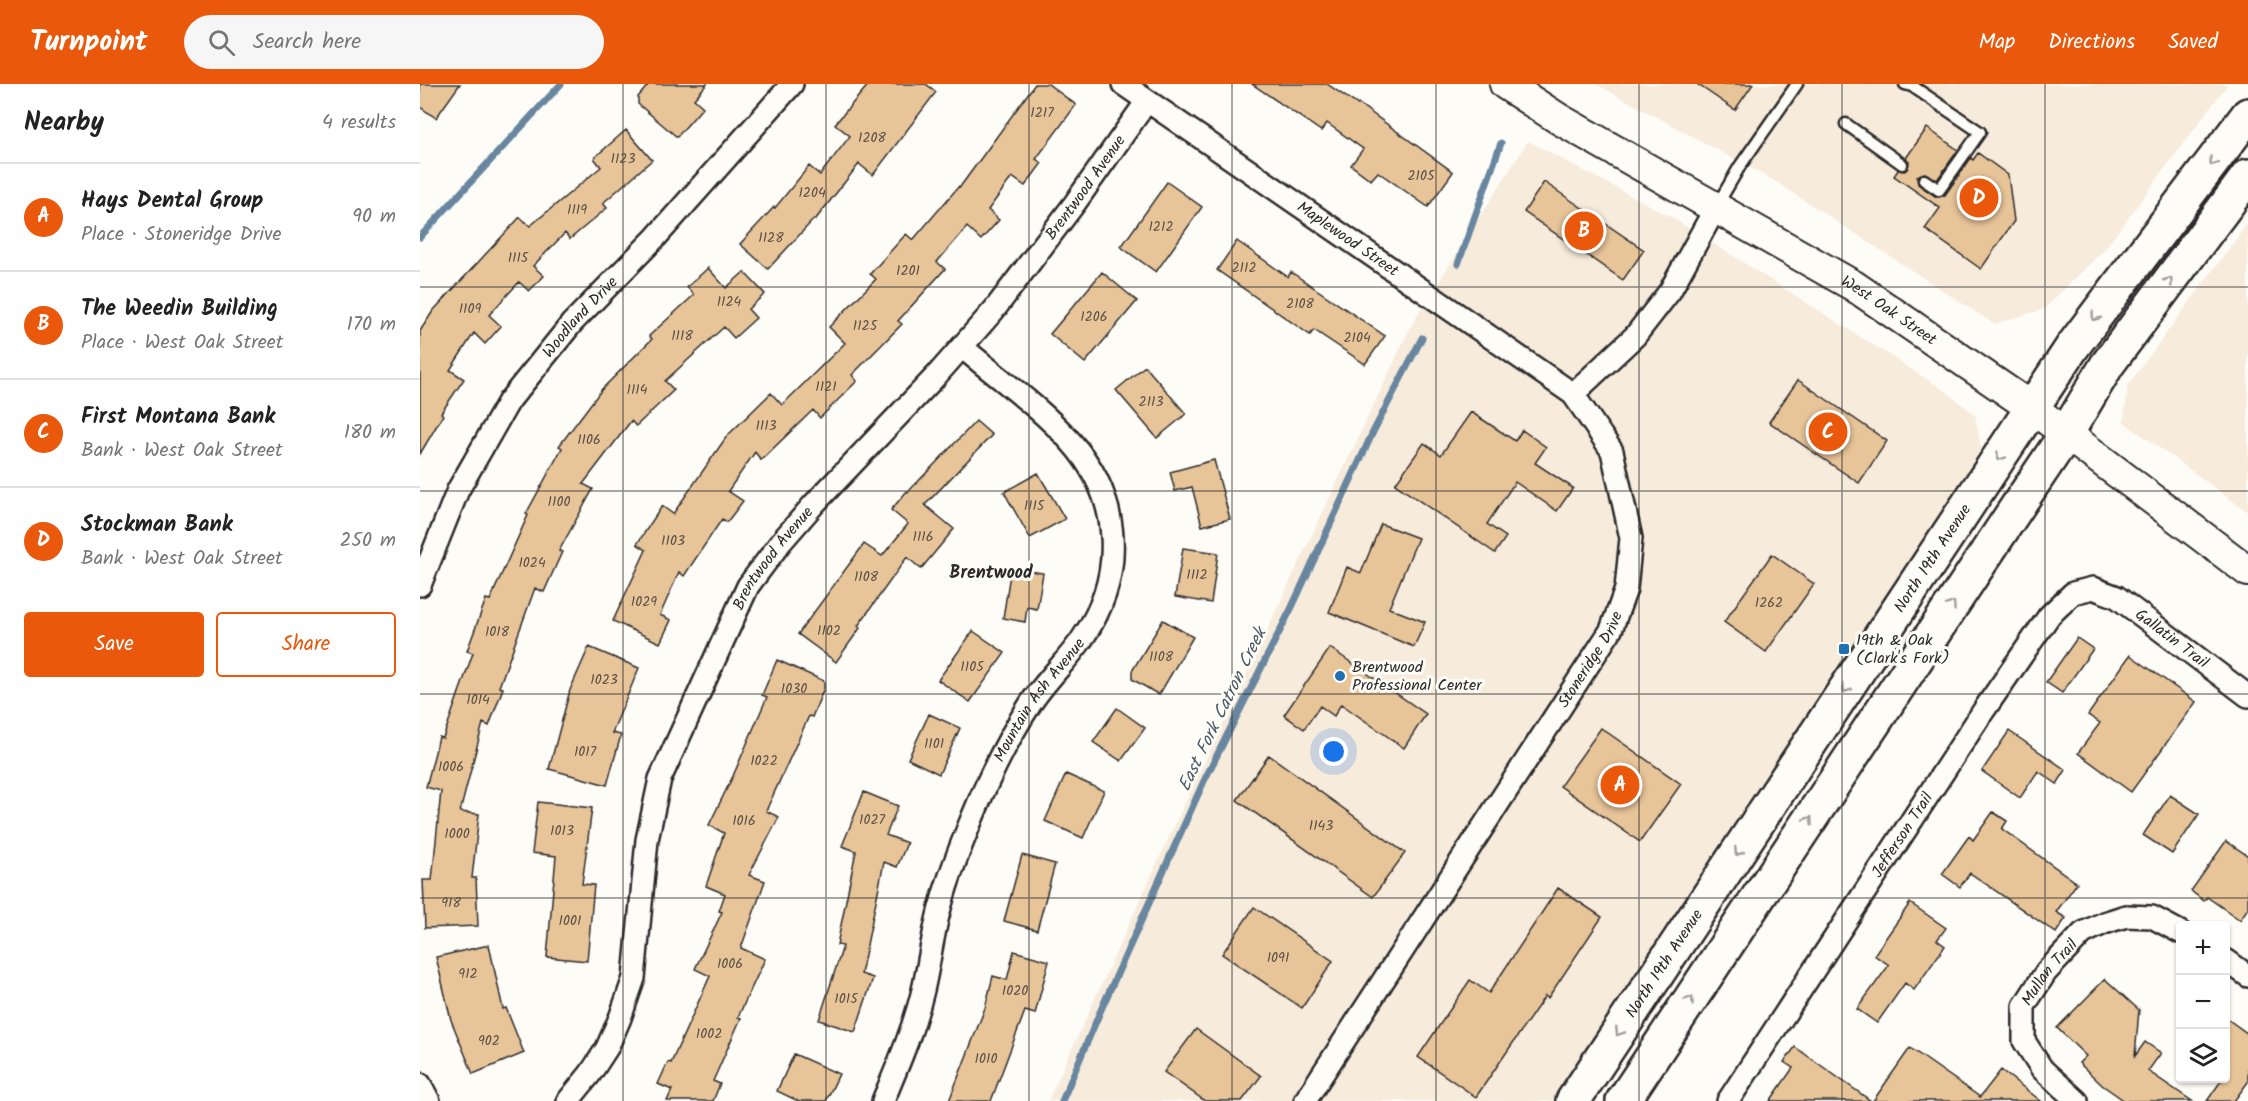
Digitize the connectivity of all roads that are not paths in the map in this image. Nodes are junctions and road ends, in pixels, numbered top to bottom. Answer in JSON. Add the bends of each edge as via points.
{"nodes":[{"id":1,"x":792,"y":84,"type":"edge"},
{"id":2,"x":1123,"y":84,"type":"edge"},
{"id":3,"x":1505,"y":84,"type":"edge"},
{"id":4,"x":1797,"y":84,"type":"edge"},
{"id":5,"x":1905,"y":84,"type":"edge"},
{"id":6,"x":1147,"y":101,"type":"junction"},
{"id":7,"x":2248,"y":115,"type":"edge"},
{"id":8,"x":1846,"y":124,"type":"dead end"},
{"id":9,"x":1902,"y":164,"type":"dead end"},
{"id":10,"x":2248,"y":176,"type":"edge"},
{"id":11,"x":1924,"y":180,"type":"dead end"},
{"id":12,"x":1716,"y":207,"type":"junction"},
{"id":13,"x":962,"y":347,"type":"junction"},
{"id":14,"x":1573,"y":394,"type":"junction"},
{"id":15,"x":2032,"y":408,"type":"junction"},
{"id":16,"x":2066,"y":434,"type":"junction"},
{"id":17,"x":2248,"y":571,"type":"edge"},
{"id":18,"x":420,"y":585,"type":"edge"},
{"id":19,"x":2093,"y":588,"type":"joint"},
{"id":20,"x":2248,"y":696,"type":"edge"},
{"id":21,"x":2176,"y":929,"type":"edge"},
{"id":22,"x":2230,"y":963,"type":"edge"},
{"id":23,"x":2248,"y":976,"type":"edge"},
{"id":24,"x":420,"y":1084,"type":"edge"},
{"id":25,"x":429,"y":1101,"type":"edge"},
{"id":26,"x":568,"y":1101,"type":"edge"},
{"id":27,"x":883,"y":1101,"type":"edge"},
{"id":28,"x":1305,"y":1101,"type":"edge"},
{"id":29,"x":1573,"y":1101,"type":"edge"},
{"id":30,"x":1623,"y":1101,"type":"edge"},
{"id":31,"x":1728,"y":1101,"type":"edge"},
{"id":32,"x":2077,"y":1101,"type":"edge"}],
"edges":[{"from":1,"to":18,"type":"street","name":"Woodland Drive","via":[[656,237],[572,322],[509,401],[458,490]]},
{"from":2,"to":6,"type":"street","name":"Maplewood Street"},
{"from":3,"to":12,"type":"main road","name":"West Oak Street","via":[[1558,119]]},
{"from":4,"to":12,"type":"lane"},
{"from":5,"to":11,"type":"lane","via":[[1980,132],[1939,190]]},
{"from":6,"to":13,"type":"street","name":"Brentwood Avenue","via":[[1075,203]]},
{"from":6,"to":14,"type":"street","name":"Maplewood Street"},
{"from":7,"to":15,"type":"main road","name":"North 19th Avenue","one_way":true,"via":[[2073,346]]},
{"from":8,"to":9,"type":"lane"},
{"from":16,"to":10,"type":"main road","one_way":true,"via":[[2107,365]]},
{"from":12,"to":14,"type":"street","via":[[1670,291],[1635,336]]},
{"from":12,"to":15,"type":"main road","name":"West Oak Street","via":[[1854,286]]},
{"from":13,"to":26,"type":"street","name":"Brentwood Avenue","via":[[814,504],[748,586],[660,779],[647,840],[634,978],[607,1048]]},
{"from":13,"to":27,"type":"street","name":"Mountain Ash Avenue","via":[[1051,422],[1087,462],[1108,510],[1113,533],[1112,560],[1099,612],[1022,717],[973,815],[942,902],[923,992]]},
{"from":14,"to":28,"type":"street","name":"Stoneridge Drive","via":[[1612,451],[1631,538],[1626,589],[1611,630]]},
{"from":15,"to":16,"type":"main road","name":"West Oak Street"},
{"from":15,"to":29,"type":"main road","name":"North 19th Avenue","one_way":true},
{"from":16,"to":17,"type":"main road","name":"West Oak Street"},
{"from":30,"to":16,"type":"main road","one_way":true},
{"from":19,"to":20,"type":"street","name":"Gallatin Trail","via":[[2117,597]]},
{"from":19,"to":31,"type":"street","name":"Jefferson Trail","via":[[2073,593],[2049,616]]},
{"from":21,"to":32,"type":"street","name":"Mullan Trail","via":[[2152,917],[2126,916],[2104,922],[2083,933],[2046,972],[2024,1006],[2024,1041],[2042,1069]]},
{"from":22,"to":23,"type":"street"},
{"from":24,"to":25,"type":"street"}]}
